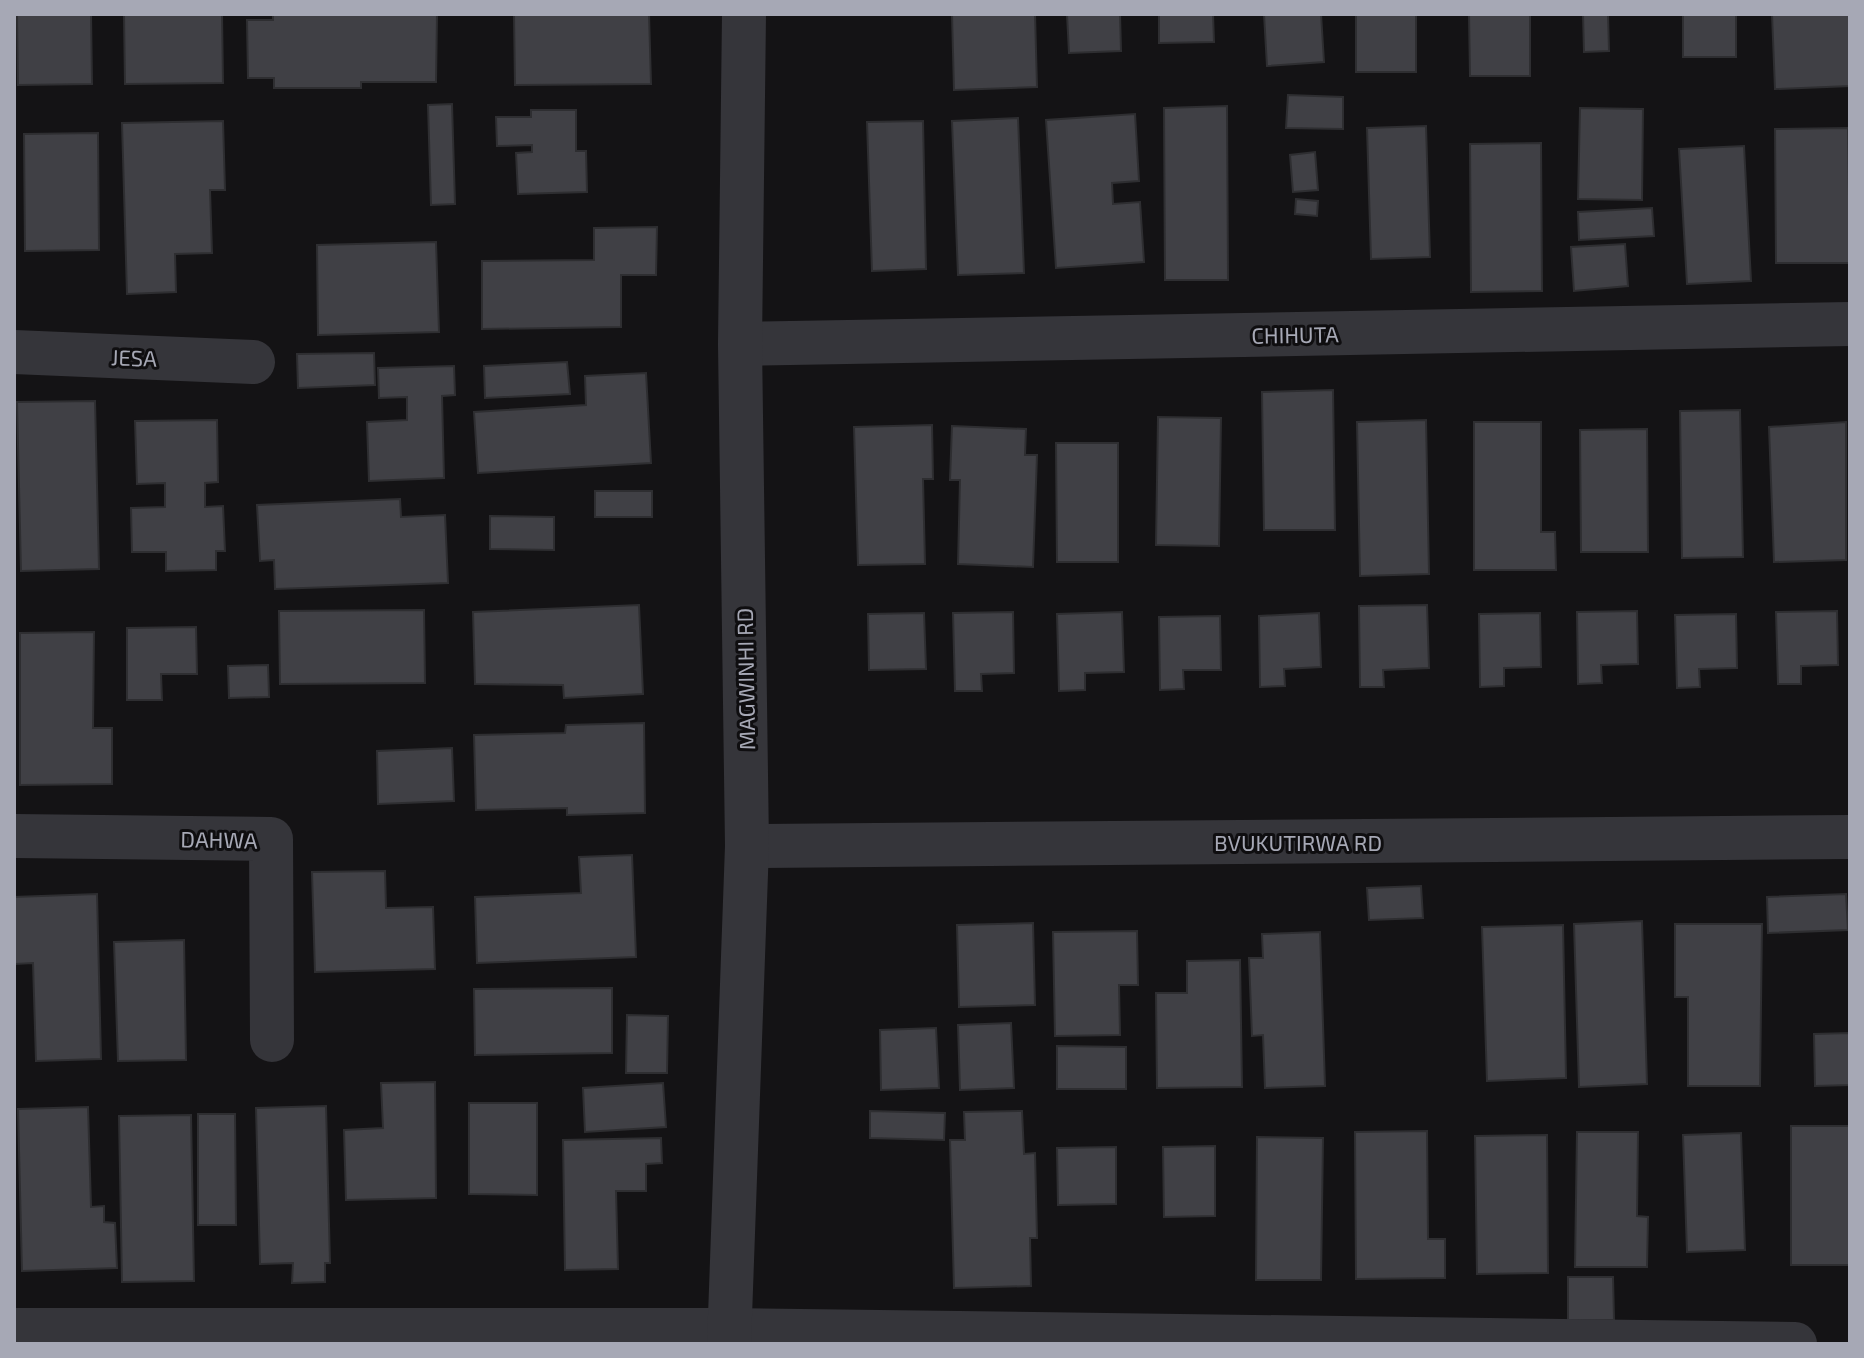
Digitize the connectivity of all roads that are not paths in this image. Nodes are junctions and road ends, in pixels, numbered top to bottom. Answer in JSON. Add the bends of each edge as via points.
{"nodes":[{"id":1,"x":744,"y":14,"type":"edge"},
{"id":2,"x":1850,"y":324,"type":"edge"},
{"id":3,"x":740,"y":344,"type":"junction"},
{"id":4,"x":14,"y":352,"type":"edge"},
{"id":5,"x":253,"y":362,"type":"dead end"},
{"id":6,"x":14,"y":836,"type":"edge"},
{"id":7,"x":1850,"y":837,"type":"edge"},
{"id":8,"x":747,"y":846,"type":"junction"},
{"id":9,"x":272,"y":1040,"type":"dead end"},
{"id":10,"x":14,"y":1330,"type":"edge"},
{"id":11,"x":729,"y":1337,"type":"edge"},
{"id":12,"x":1795,"y":1344,"type":"edge"}],
"edges":[{"from":1,"to":3,"type":"street","name":"MAGWINHI RD"},
{"from":2,"to":3,"type":"street","name":"CHIHUTA"},
{"from":3,"to":8,"type":"street","name":"MAGWINHI RD"},
{"from":4,"to":5,"type":"street","name":"JESA"},
{"from":6,"to":9,"type":"street","name":"DAHWA","via":[[271,839]]},
{"from":7,"to":8,"type":"street","name":"BVUKUTIRWA RD"},
{"from":8,"to":11,"type":"street","name":"MAGWINHI RD"},
{"from":10,"to":11,"type":"street"},
{"from":11,"to":12,"type":"street"}]}
